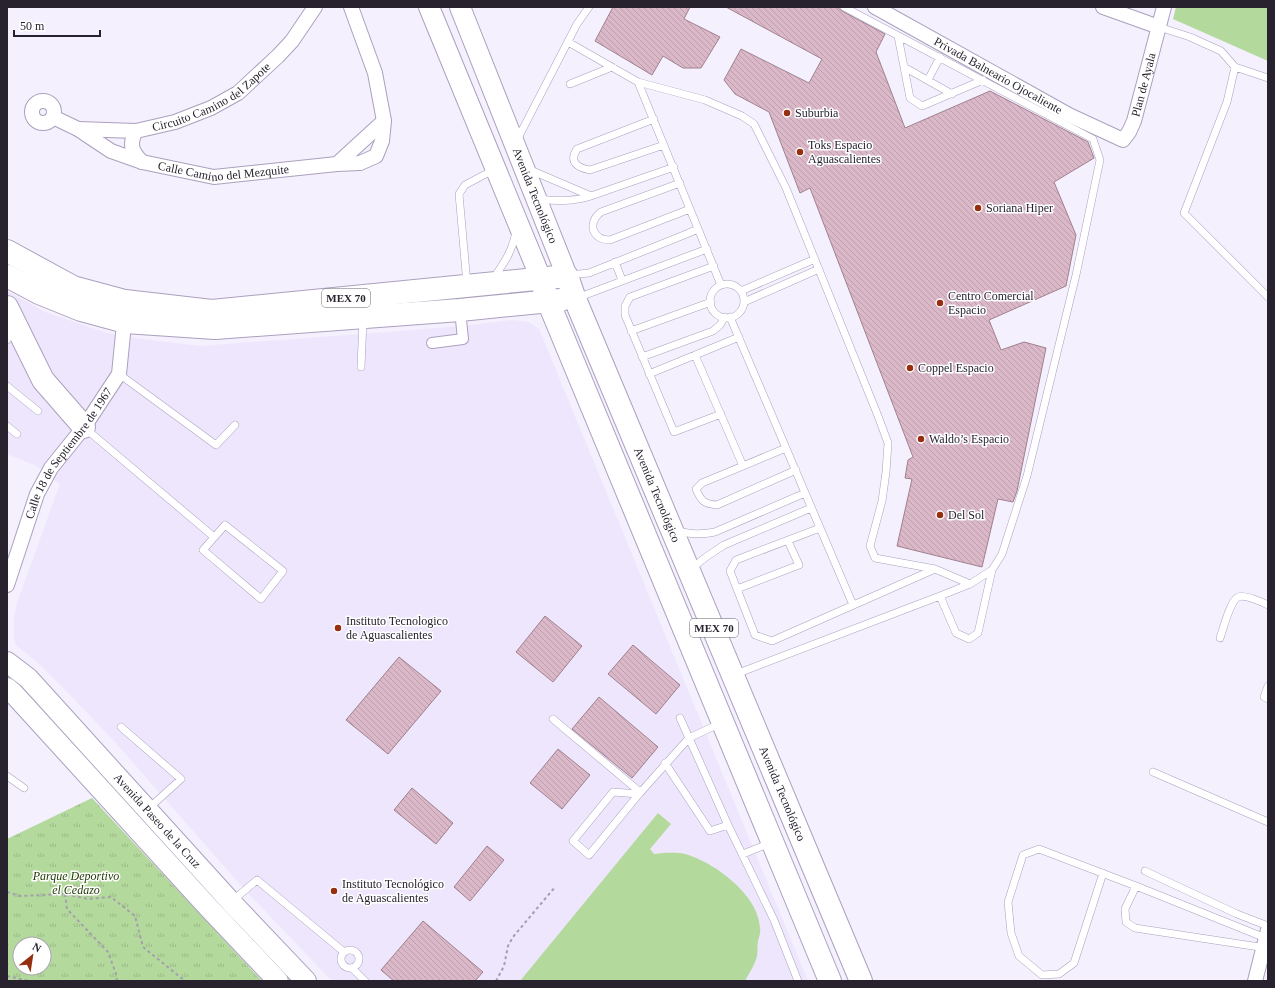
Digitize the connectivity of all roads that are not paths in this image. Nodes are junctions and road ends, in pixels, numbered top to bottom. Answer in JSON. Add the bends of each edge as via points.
{"nodes":[{"id":1,"x":315,"y":7,"type":"edge"},
{"id":2,"x":351,"y":7,"type":"edge"},
{"id":3,"x":429,"y":7,"type":"edge"},
{"id":4,"x":460,"y":7,"type":"edge"},
{"id":5,"x":589,"y":7,"type":"edge"},
{"id":6,"x":844,"y":7,"type":"edge"},
{"id":7,"x":875,"y":7,"type":"edge"},
{"id":8,"x":1103,"y":7,"type":"edge"},
{"id":9,"x":1164,"y":7,"type":"edge"},
{"id":10,"x":1159,"y":28,"type":"junction"},
{"id":11,"x":898,"y":36,"type":"junction"},
{"id":12,"x":568,"y":42,"type":"junction"},
{"id":13,"x":940,"y":57,"type":"junction"},
{"id":14,"x":904,"y":66,"type":"junction"},
{"id":15,"x":612,"y":67,"type":"junction"},
{"id":16,"x":1235,"y":67,"type":"junction"},
{"id":17,"x":1268,"y":78,"type":"edge"},
{"id":18,"x":928,"y":80,"type":"junction"},
{"id":19,"x":983,"y":80,"type":"junction"},
{"id":20,"x":638,"y":82,"type":"junction"},
{"id":21,"x":570,"y":84,"type":"dead end"},
{"id":22,"x":952,"y":94,"type":"junction"},
{"id":23,"x":53,"y":117,"type":"dead end"},
{"id":24,"x":654,"y":119,"type":"junction"},
{"id":25,"x":384,"y":121,"type":"junction"},
{"id":26,"x":78,"y":129,"type":"junction"},
{"id":27,"x":136,"y":131,"type":"junction"},
{"id":28,"x":1123,"y":140,"type":"joint"},
{"id":29,"x":514,"y":144,"type":"junction"},
{"id":30,"x":664,"y":145,"type":"junction"},
{"id":31,"x":142,"y":162,"type":"junction"},
{"id":32,"x":337,"y":164,"type":"junction"},
{"id":33,"x":674,"y":167,"type":"junction"},
{"id":34,"x":524,"y":168,"type":"junction"},
{"id":35,"x":496,"y":169,"type":"junction"},
{"id":36,"x":680,"y":183,"type":"junction"},
{"id":37,"x":591,"y":196,"type":"junction"},
{"id":38,"x":536,"y":198,"type":"junction"},
{"id":39,"x":690,"y":209,"type":"junction"},
{"id":40,"x":518,"y":222,"type":"junction"},
{"id":41,"x":698,"y":229,"type":"junction"},
{"id":42,"x":707,"y":249,"type":"junction"},
{"id":43,"x":7,"y":251,"type":"edge"},
{"id":44,"x":815,"y":259,"type":"junction"},
{"id":45,"x":615,"y":262,"type":"junction"},
{"id":46,"x":714,"y":266,"type":"junction"},
{"id":47,"x":819,"y":269,"type":"junction"},
{"id":48,"x":7,"y":276,"type":"edge"},
{"id":49,"x":567,"y":276,"type":"junction"},
{"id":50,"x":541,"y":279,"type":"junction"},
{"id":51,"x":622,"y":280,"type":"junction"},
{"id":52,"x":489,"y":284,"type":"junction"},
{"id":53,"x":721,"y":285,"type":"junction"},
{"id":54,"x":467,"y":286,"type":"junction"},
{"id":55,"x":741,"y":291,"type":"junction"},
{"id":56,"x":1268,"y":297,"type":"edge"},
{"id":57,"x":574,"y":299,"type":"junction"},
{"id":58,"x":548,"y":301,"type":"junction"},
{"id":59,"x":711,"y":302,"type":"junction"},
{"id":60,"x":744,"y":302,"type":"junction"},
{"id":61,"x":7,"y":307,"type":"edge"},
{"id":62,"x":460,"y":310,"type":"junction"},
{"id":63,"x":125,"y":312,"type":"junction"},
{"id":64,"x":363,"y":316,"type":"junction"},
{"id":65,"x":727,"y":317,"type":"junction"},
{"id":66,"x":631,"y":331,"type":"junction"},
{"id":67,"x":12,"y":334,"type":"edge"},
{"id":68,"x":739,"y":337,"type":"junction"},
{"id":69,"x":432,"y":343,"type":"dead end"},
{"id":70,"x":696,"y":355,"type":"junction"},
{"id":71,"x":642,"y":357,"type":"junction"},
{"id":72,"x":361,"y":368,"type":"dead end"},
{"id":73,"x":119,"y":374,"type":"junction"},
{"id":74,"x":649,"y":374,"type":"junction"},
{"id":75,"x":7,"y":386,"type":"edge"},
{"id":76,"x":38,"y":410,"type":"dead end"},
{"id":77,"x":721,"y":414,"type":"junction"},
{"id":78,"x":235,"y":425,"type":"dead end"},
{"id":79,"x":7,"y":426,"type":"edge"},
{"id":80,"x":84,"y":427,"type":"junction"},
{"id":81,"x":17,"y":434,"type":"dead end"},
{"id":82,"x":786,"y":448,"type":"junction"},
{"id":83,"x":743,"y":466,"type":"junction"},
{"id":84,"x":796,"y":470,"type":"junction"},
{"id":85,"x":805,"y":494,"type":"junction"},
{"id":86,"x":811,"y":508,"type":"junction"},
{"id":87,"x":820,"y":528,"type":"junction"},
{"id":88,"x":673,"y":530,"type":"junction"},
{"id":89,"x":214,"y":537,"type":"junction"},
{"id":90,"x":788,"y":541,"type":"junction"},
{"id":91,"x":935,"y":569,"type":"junction"},
{"id":92,"x":690,"y":570,"type":"junction"},
{"id":93,"x":992,"y":570,"type":"junction"},
{"id":94,"x":970,"y":584,"type":"junction"},
{"id":95,"x":7,"y":585,"type":"edge"},
{"id":96,"x":737,"y":589,"type":"junction"},
{"id":97,"x":940,"y":596,"type":"junction"},
{"id":98,"x":853,"y":605,"type":"junction"},
{"id":99,"x":1268,"y":606,"type":"edge"},
{"id":100,"x":1220,"y":638,"type":"dead end"},
{"id":101,"x":7,"y":662,"type":"edge"},
{"id":102,"x":734,"y":675,"type":"junction"},
{"id":103,"x":1268,"y":686,"type":"edge"},
{"id":104,"x":7,"y":688,"type":"edge"},
{"id":105,"x":1268,"y":699,"type":"edge"},
{"id":106,"x":680,"y":718,"type":"dead end"},
{"id":107,"x":553,"y":719,"type":"dead end"},
{"id":108,"x":722,"y":722,"type":"junction"},
{"id":109,"x":121,"y":728,"type":"dead end"},
{"id":110,"x":689,"y":738,"type":"junction"},
{"id":111,"x":665,"y":763,"type":"junction"},
{"id":112,"x":1153,"y":772,"type":"dead end"},
{"id":113,"x":7,"y":776,"type":"edge"},
{"id":114,"x":24,"y":788,"type":"dead end"},
{"id":115,"x":639,"y":793,"type":"junction"},
{"id":116,"x":148,"y":810,"type":"junction"},
{"id":117,"x":1268,"y":822,"type":"edge"},
{"id":118,"x":728,"y":824,"type":"junction"},
{"id":119,"x":772,"y":842,"type":"junction"},
{"id":120,"x":743,"y":854,"type":"junction"},
{"id":121,"x":1145,"y":871,"type":"dead end"},
{"id":122,"x":1103,"y":873,"type":"junction"},
{"id":123,"x":1136,"y":886,"type":"junction"},
{"id":124,"x":224,"y":909,"type":"junction"},
{"id":125,"x":1267,"y":938,"type":"edge"},
{"id":126,"x":344,"y":952,"type":"junction"},
{"id":127,"x":352,"y":968,"type":"junction"},
{"id":128,"x":278,"y":981,"type":"edge"},
{"id":129,"x":306,"y":981,"type":"edge"},
{"id":130,"x":365,"y":981,"type":"edge"},
{"id":131,"x":798,"y":981,"type":"edge"},
{"id":132,"x":830,"y":981,"type":"edge"},
{"id":133,"x":861,"y":981,"type":"edge"},
{"id":134,"x":1255,"y":981,"type":"edge"}],
"edges":[{"from":1,"to":27,"type":"street","name":"Circuito Camino del Zapote","via":[[292,41],[238,93],[175,122]]},
{"from":2,"to":25,"type":"street","via":[[375,72]]},
{"from":3,"to":35,"type":"main road","number":"MEX 70"},
{"from":4,"to":29,"type":"main road","name":"Avenida Tecnológico","number":"MEX 70"},
{"from":5,"to":12,"type":"lane"},
{"from":6,"to":11,"type":"lane"},
{"from":7,"to":28,"type":"street","name":"Privada Balneario Ojocaliente","via":[[1069,114]]},
{"from":8,"to":10,"type":"street"},
{"from":9,"to":10,"type":"street","name":"Plan de Ayala"},
{"from":10,"to":16,"type":"lane","via":[[1190,37],[1221,51]]},
{"from":10,"to":28,"type":"street","name":"Plan de Ayala","via":[[1134,121]]},
{"from":11,"to":13,"type":"lane"},
{"from":11,"to":14,"type":"lane"},
{"from":12,"to":15,"type":"lane"},
{"from":12,"to":29,"type":"lane"},
{"from":13,"to":18,"type":"lane"},
{"from":13,"to":19,"type":"lane"},
{"from":14,"to":18,"type":"lane"},
{"from":14,"to":22,"type":"lane","via":[[910,98],[922,106]]},
{"from":15,"to":20,"type":"lane"},
{"from":15,"to":21,"type":"lane"},
{"from":16,"to":17,"type":"lane"},
{"from":16,"to":56,"type":"lane","via":[[1227,102],[1184,213]]},
{"from":18,"to":22,"type":"lane"},
{"from":19,"to":22,"type":"lane"},
{"from":19,"to":93,"type":"lane","via":[[1093,139],[1100,160],[1076,275],[1027,476],[1002,554]]},
{"from":20,"to":24,"type":"lane"},
{"from":20,"to":44,"type":"lane","via":[[705,100],[754,124],[786,188]]},
{"from":23,"to":26,"type":"street","name":"Calle Camino del Mezquite"},
{"from":24,"to":30,"type":"lane"},
{"from":24,"to":30,"type":"lane","via":[[577,149],[574,153],[576,165],[590,170]]},
{"from":25,"to":32,"type":"street"},
{"from":25,"to":32,"type":"street","name":"Calle Camino del Mezquite","via":[[382,141],[376,156],[360,163]]},
{"from":26,"to":27,"type":"street","name":"Circuito Camino del Zapote"},
{"from":26,"to":31,"type":"street","name":"Calle Camino del Mezquite","via":[[111,151]]},
{"from":27,"to":31,"type":"street","via":[[132,138],[132,148]]},
{"from":29,"to":34,"type":"main road","name":"Avenida Tecnológico","number":"MEX 70"},
{"from":30,"to":33,"type":"lane"},
{"from":31,"to":32,"type":"street","name":"Calle Camino del Mezquite","via":[[214,177]]},
{"from":33,"to":36,"type":"lane"},
{"from":33,"to":37,"type":"lane"},
{"from":34,"to":37,"type":"lane"},
{"from":34,"to":38,"type":"main road","name":"Avenida Tecnológico","number":"MEX 70"},
{"from":35,"to":40,"type":"main road","number":"MEX 70"},
{"from":35,"to":54,"type":"lane","via":[[465,185],[459,194]]},
{"from":36,"to":39,"type":"lane"},
{"from":36,"to":39,"type":"lane","via":[[601,212],[592,222],[593,230],[603,240],[610,240]]},
{"from":37,"to":38,"type":"lane","via":[[563,201]]},
{"from":38,"to":49,"type":"main road","name":"Avenida Tecnológico","number":"MEX 70"},
{"from":39,"to":41,"type":"lane"},
{"from":40,"to":50,"type":"main road","number":"MEX 70"},
{"from":40,"to":52,"type":"lane","via":[[514,243],[507,259]]},
{"from":41,"to":42,"type":"lane"},
{"from":41,"to":45,"type":"lane"},
{"from":42,"to":46,"type":"lane"},
{"from":42,"to":51,"type":"lane"},
{"from":43,"to":63,"type":"main road","number":"MEX 70"},
{"from":44,"to":47,"type":"lane"},
{"from":44,"to":55,"type":"lane"},
{"from":45,"to":49,"type":"lane","via":[[589,273]]},
{"from":45,"to":51,"type":"lane"},
{"from":46,"to":53,"type":"lane"},
{"from":46,"to":66,"type":"lane","via":[[630,298],[625,306],[625,315]]},
{"from":47,"to":60,"type":"lane"},
{"from":47,"to":91,"type":"lane","via":[[888,444],[882,501],[870,546],[875,558]]},
{"from":48,"to":63,"type":"main road","number":"MEX 70","via":[[39,293],[81,310]]},
{"from":49,"to":50,"type":"main road","number":"MEX 70"},
{"from":49,"to":57,"type":"main road","name":"Avenida Tecnológico","number":"MEX 70"},
{"from":50,"to":52,"type":"main road","number":"MEX 70"},
{"from":50,"to":58,"type":"main road","number":"MEX 70"},
{"from":51,"to":57,"type":"lane"},
{"from":52,"to":54,"type":"main road","number":"MEX 70"},
{"from":53,"to":55,"type":"lane","via":[[732,285]]},
{"from":53,"to":59,"type":"lane","via":[[713,292]]},
{"from":54,"to":63,"type":"main road","number":"MEX 70","via":[[212,311]]},
{"from":55,"to":60,"type":"lane"},
{"from":57,"to":58,"type":"main road","number":"MEX 70"},
{"from":57,"to":88,"type":"main road","name":"Avenida Tecnológico","number":"MEX 70"},
{"from":58,"to":62,"type":"main road","number":"MEX 70"},
{"from":58,"to":108,"type":"main road","number":"MEX 70"},
{"from":59,"to":65,"type":"lane","via":[[715,312]]},
{"from":59,"to":66,"type":"lane"},
{"from":60,"to":65,"type":"lane","via":[[740,312]]},
{"from":61,"to":67,"type":"main road"},
{"from":62,"to":64,"type":"main road","number":"MEX 70"},
{"from":62,"to":69,"type":"street","via":[[463,339]]},
{"from":63,"to":64,"type":"main road","number":"MEX 70","via":[[214,328]]},
{"from":63,"to":73,"type":"street","name":"Calle 18 de Septiembre de 1967"},
{"from":64,"to":72,"type":"lane"},
{"from":65,"to":68,"type":"lane"},
{"from":65,"to":71,"type":"lane","via":[[713,331]]},
{"from":66,"to":71,"type":"lane"},
{"from":67,"to":80,"type":"main road","via":[[42,380]]},
{"from":68,"to":70,"type":"lane"},
{"from":68,"to":82,"type":"lane"},
{"from":70,"to":74,"type":"lane"},
{"from":70,"to":77,"type":"lane"},
{"from":71,"to":74,"type":"lane"},
{"from":73,"to":78,"type":"lane","via":[[216,445]]},
{"from":73,"to":80,"type":"street","name":"Calle 18 de Septiembre de 1967"},
{"from":74,"to":77,"type":"lane","via":[[674,432]]},
{"from":75,"to":76,"type":"lane"},
{"from":77,"to":83,"type":"lane"},
{"from":79,"to":81,"type":"lane"},
{"from":80,"to":89,"type":"lane"},
{"from":80,"to":95,"type":"street","name":"Calle 18 de Septiembre de 1967","via":[[51,468],[37,494]]},
{"from":82,"to":83,"type":"lane"},
{"from":82,"to":84,"type":"lane"},
{"from":83,"to":84,"type":"lane","via":[[702,482],[696,489],[700,500],[717,505]]},
{"from":84,"to":85,"type":"lane"},
{"from":85,"to":86,"type":"lane"},
{"from":85,"to":88,"type":"lane","via":[[715,532],[702,535]]},
{"from":86,"to":87,"type":"lane"},
{"from":86,"to":92,"type":"lane","via":[[724,545]]},
{"from":87,"to":90,"type":"lane"},
{"from":87,"to":98,"type":"lane"},
{"from":88,"to":92,"type":"main road","name":"Avenida Tecnológico","number":"MEX 70"},
{"from":89,"to":89,"type":"lane","via":[[203,550],[261,599],[283,571],[225,525]]},
{"from":90,"to":96,"type":"lane","via":[[736,560],[730,571]]},
{"from":90,"to":96,"type":"lane","via":[[798,565]]},
{"from":91,"to":94,"type":"lane"},
{"from":91,"to":98,"type":"lane"},
{"from":92,"to":102,"type":"main road","name":"Avenida Tecnológico","number":"MEX 70"},
{"from":93,"to":94,"type":"lane"},
{"from":93,"to":97,"type":"lane","via":[[978,633],[969,638],[956,633]]},
{"from":94,"to":97,"type":"lane"},
{"from":96,"to":98,"type":"lane","via":[[755,635],[772,641]]},
{"from":97,"to":102,"type":"lane"},
{"from":99,"to":100,"type":"lane","via":[[1244,596],[1237,597],[1232,603]]},
{"from":101,"to":116,"type":"main road","name":"Avenida Paseo de la Cruz","via":[[28,678]]},
{"from":102,"to":133,"type":"main road","name":"Avenida Tecnológico","number":"MEX 70"},
{"from":103,"to":105,"type":"lane","via":[[1264,697]]},
{"from":104,"to":124,"type":"main road","name":"Avenida Paseo de la Cruz"},
{"from":106,"to":110,"type":"lane"},
{"from":107,"to":115,"type":"lane"},
{"from":108,"to":110,"type":"lane"},
{"from":108,"to":119,"type":"main road","number":"MEX 70"},
{"from":109,"to":116,"type":"lane","via":[[180,779]]},
{"from":110,"to":111,"type":"lane"},
{"from":110,"to":118,"type":"lane"},
{"from":111,"to":115,"type":"lane"},
{"from":111,"to":118,"type":"lane","via":[[710,832]]},
{"from":112,"to":117,"type":"lane"},
{"from":113,"to":114,"type":"lane"},
{"from":115,"to":115,"type":"lane","via":[[613,792],[573,840],[589,855]]},
{"from":116,"to":124,"type":"main road","name":"Avenida Paseo de la Cruz"},
{"from":118,"to":120,"type":"lane"},
{"from":119,"to":120,"type":"lane"},
{"from":119,"to":132,"type":"main road","number":"MEX 70"},
{"from":120,"to":131,"type":"lane","via":[[774,920]]},
{"from":121,"to":125,"type":"lane","via":[[1236,914]]},
{"from":122,"to":122,"type":"lane","via":[[1039,849],[1023,855],[1008,902],[1011,933],[1019,956],[1042,974],[1059,974],[1074,963]]},
{"from":122,"to":123,"type":"lane"},
{"from":123,"to":125,"type":"lane"},
{"from":123,"to":125,"type":"lane","via":[[1125,909],[1126,922],[1136,928]]},
{"from":124,"to":126,"type":"lane","via":[[257,880]]},
{"from":124,"to":128,"type":"main road","name":"Avenida Paseo de la Cruz"},
{"from":124,"to":129,"type":"main road","name":"Avenida Paseo de la Cruz"},
{"from":125,"to":134,"type":"street"},
{"from":126,"to":127,"type":"lane","via":[[341,961],[347,968]]},
{"from":126,"to":127,"type":"lane","via":[[353,950],[360,957],[357,966]]},
{"from":127,"to":130,"type":"lane"}]}
